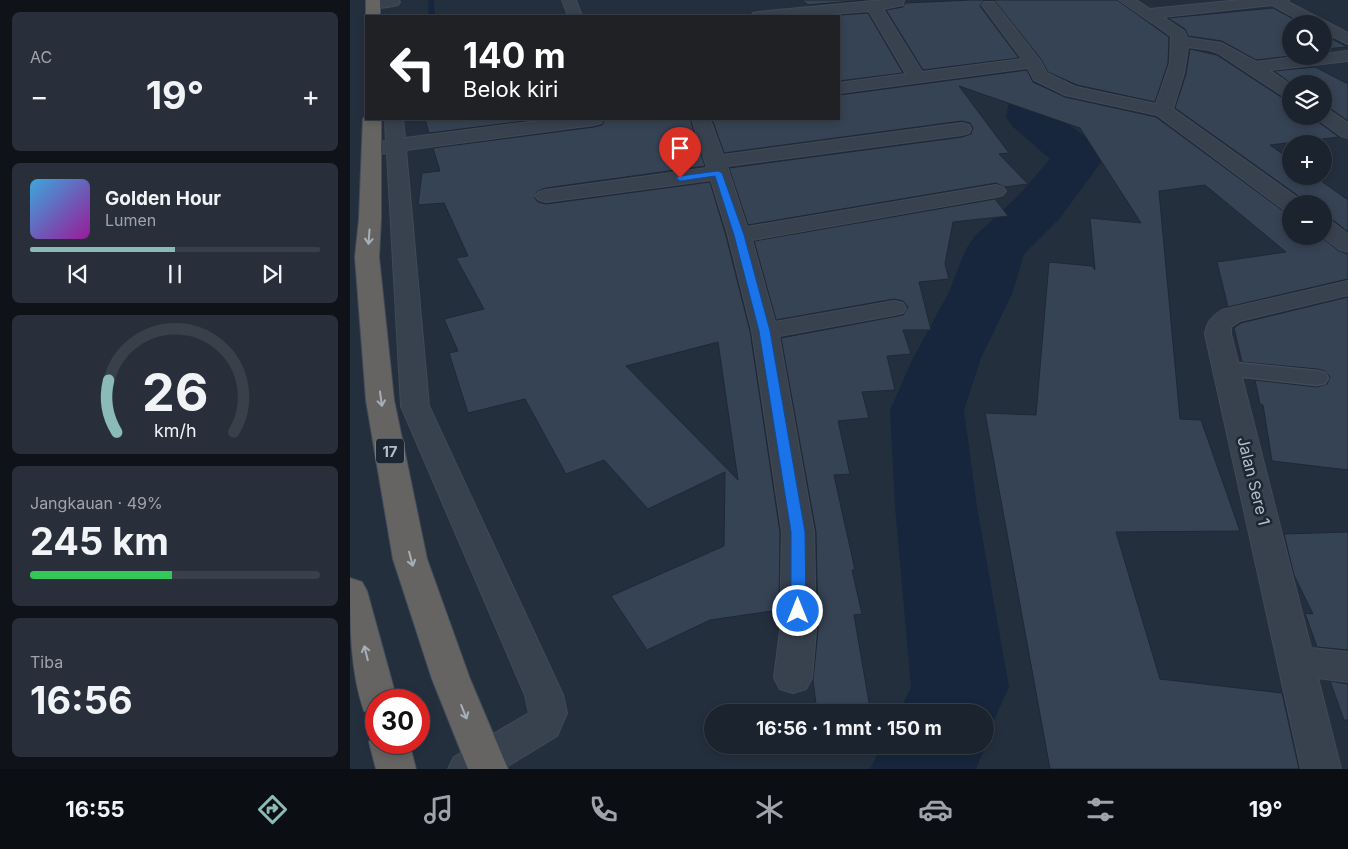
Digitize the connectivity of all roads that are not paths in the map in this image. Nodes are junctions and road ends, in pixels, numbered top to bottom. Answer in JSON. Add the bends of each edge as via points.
{"nodes":[{"id":1,"x":569,"y":0,"type":"edge"},
{"id":2,"x":897,"y":0,"type":"edge"},
{"id":3,"x":1126,"y":0,"type":"edge"},
{"id":4,"x":1277,"y":0,"type":"edge"},
{"id":5,"x":989,"y":5,"type":"dead end"},
{"id":6,"x":393,"y":6,"type":"edge"},
{"id":7,"x":874,"y":6,"type":"junction"},
{"id":8,"x":373,"y":7,"type":"edge"},
{"id":9,"x":1148,"y":14,"type":"junction"},
{"id":10,"x":575,"y":15,"type":"edge"},
{"id":11,"x":770,"y":15,"type":"edge"},
{"id":12,"x":1303,"y":15,"type":"edge"},
{"id":13,"x":1332,"y":30,"type":"edge"},
{"id":14,"x":1348,"y":39,"type":"edge"},
{"id":15,"x":1181,"y":42,"type":"junction"},
{"id":16,"x":1348,"y":56,"type":"edge"},
{"id":17,"x":1252,"y":66,"type":"junction"},
{"id":18,"x":1037,"y":69,"type":"junction"},
{"id":19,"x":917,"y":78,"type":"junction"},
{"id":20,"x":1282,"y":87,"type":"edge"},
{"id":21,"x":840,"y":88,"type":"edge"},
{"id":22,"x":1163,"y":111,"type":"junction"},
{"id":23,"x":373,"y":120,"type":"edge"},
{"id":24,"x":586,"y":120,"type":"edge"},
{"id":25,"x":701,"y":120,"type":"edge"},
{"id":26,"x":1332,"y":121,"type":"edge"},
{"id":27,"x":962,"y":129,"type":"dead end"},
{"id":28,"x":1348,"y":132,"type":"edge"},
{"id":29,"x":387,"y":138,"type":"edge"},
{"id":30,"x":716,"y":168,"type":"junction"},
{"id":31,"x":996,"y":191,"type":"dead end"},
{"id":32,"x":400,"y":196,"type":"junction"},
{"id":33,"x":546,"y":196,"type":"dead end"},
{"id":34,"x":1282,"y":197,"type":"edge"},
{"id":35,"x":370,"y":199,"type":"junction"},
{"id":36,"x":1332,"y":233,"type":"edge"},
{"id":37,"x":739,"y":235,"type":"junction"},
{"id":38,"x":1348,"y":245,"type":"edge"},
{"id":39,"x":406,"y":283,"type":"junction"},
{"id":40,"x":370,"y":288,"type":"junction"},
{"id":41,"x":1348,"y":288,"type":"edge"},
{"id":42,"x":894,"y":308,"type":"dead end"},
{"id":43,"x":409,"y":314,"type":"junction"},
{"id":44,"x":373,"y":320,"type":"junction"},
{"id":45,"x":765,"y":331,"type":"junction"},
{"id":46,"x":1227,"y":369,"type":"junction"},
{"id":47,"x":1317,"y":378,"type":"dead end"},
{"id":48,"x":350,"y":591,"type":"edge"},
{"id":49,"x":1297,"y":662,"type":"junction"},
{"id":50,"x":1348,"y":667,"type":"edge"},
{"id":51,"x":793,"y":678,"type":"dead end"},
{"id":52,"x":375,"y":689,"type":"edge"},
{"id":53,"x":392,"y":754,"type":"edge"},
{"id":54,"x":480,"y":766,"type":"edge"},
{"id":55,"x":396,"y":769,"type":"edge"},
{"id":56,"x":1321,"y":769,"type":"edge"}],
"edges":[{"from":1,"to":10,"type":"street"},
{"from":2,"to":7,"type":"street"},
{"from":3,"to":9,"type":"street"},
{"from":4,"to":9,"type":"street"},
{"from":4,"to":12,"type":"street"},
{"from":5,"to":18,"type":"street"},
{"from":6,"to":8,"type":"street"},
{"from":7,"to":11,"type":"street"},
{"from":7,"to":19,"type":"street"},
{"from":9,"to":15,"type":"street","via":[[1179,34]]},
{"from":13,"to":14,"type":"street"},
{"from":15,"to":17,"type":"street","via":[[1216,46]]},
{"from":15,"to":22,"type":"street"},
{"from":16,"to":17,"type":"street"},
{"from":17,"to":20,"type":"street"},
{"from":18,"to":19,"type":"street"},
{"from":18,"to":22,"type":"street","via":[[1072,91]]},
{"from":19,"to":21,"type":"street"},
{"from":22,"to":34,"type":"street"},
{"from":23,"to":29,"type":"highway","number":"17"},
{"from":24,"to":29,"type":"street","via":[[430,141]]},
{"from":25,"to":30,"type":"street"},
{"from":26,"to":28,"type":"street"},
{"from":27,"to":30,"type":"street"},
{"from":29,"to":32,"type":"street"},
{"from":29,"to":35,"type":"highway","number":"17"},
{"from":30,"to":33,"type":"street"},
{"from":30,"to":37,"type":"street"},
{"from":31,"to":37,"type":"street"},
{"from":32,"to":35,"type":"street"},
{"from":32,"to":39,"type":"street"},
{"from":35,"to":40,"type":"highway","number":"17","one_way":true,"via":[[367,257]]},
{"from":36,"to":38,"type":"street"},
{"from":37,"to":45,"type":"street"},
{"from":39,"to":40,"type":"street"},
{"from":39,"to":43,"type":"street"},
{"from":40,"to":44,"type":"highway","number":"17"},
{"from":41,"to":46,"type":"street","name":"Jalan Sere 1","via":[[1231,315],[1219,324],[1218,334]]},
{"from":42,"to":45,"type":"street"},
{"from":43,"to":44,"type":"street"},
{"from":43,"to":54,"type":"street","via":[[415,406],[544,695],[548,713],[543,724]]},
{"from":44,"to":54,"type":"highway","number":"17","one_way":true,"via":[[380,400],[410,559]]},
{"from":45,"to":51,"type":"street","via":[[798,532],[798,630]]},
{"from":46,"to":47,"type":"lane"},
{"from":46,"to":49,"type":"street","name":"Jalan Sere 1"},
{"from":52,"to":48,"type":"highway","one_way":true},
{"from":49,"to":50,"type":"street"},
{"from":49,"to":56,"type":"street","name":"Jalan Sere 1"},
{"from":53,"to":55,"type":"highway"}]}
